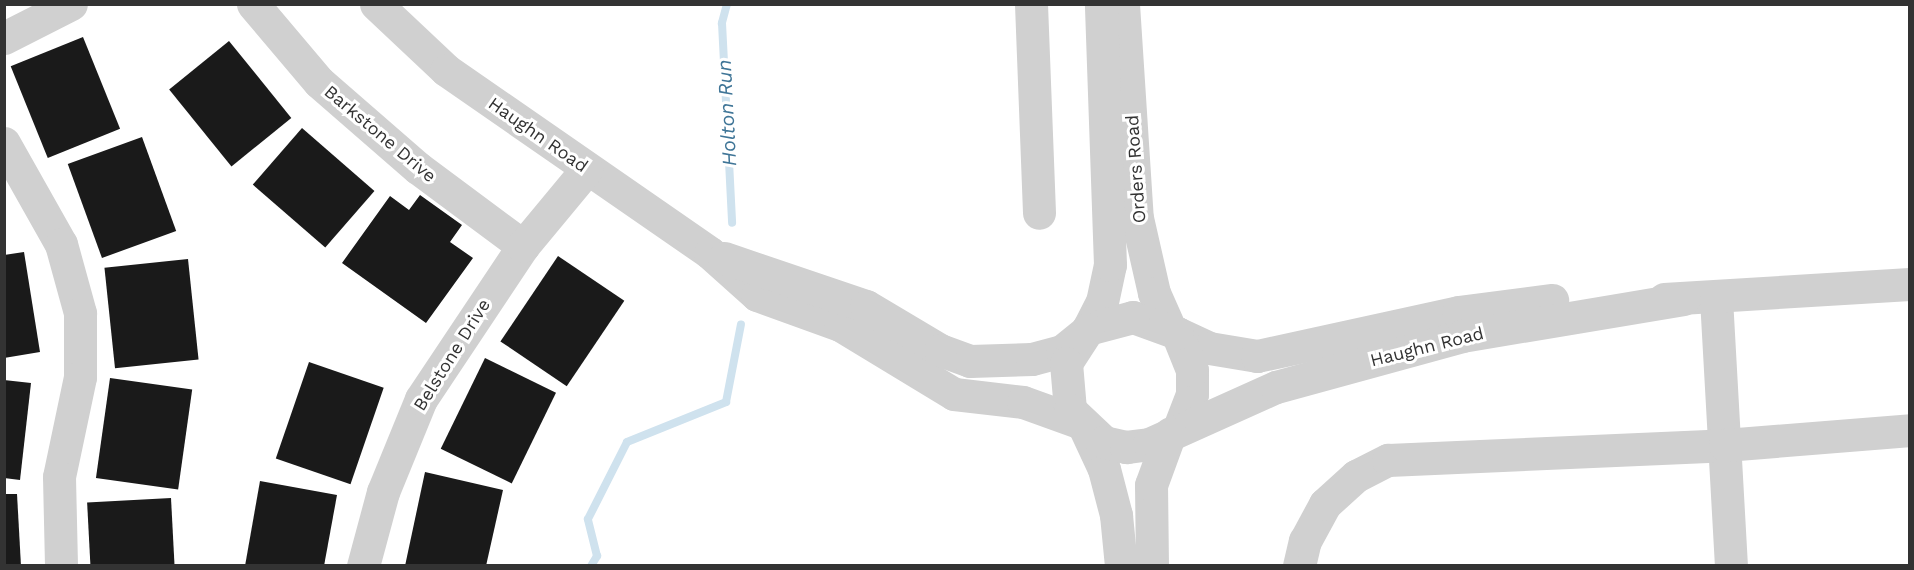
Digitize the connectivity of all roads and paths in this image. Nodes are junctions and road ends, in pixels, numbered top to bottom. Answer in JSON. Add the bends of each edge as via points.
{"nodes":[{"id":1,"x":71,"y":4,"type":"edge"},
{"id":2,"x":253,"y":4,"type":"edge"},
{"id":3,"x":376,"y":4,"type":"edge"},
{"id":4,"x":1031,"y":4,"type":"edge"},
{"id":5,"x":1101,"y":4,"type":"edge"},
{"id":6,"x":1123,"y":4,"type":"edge"},
{"id":7,"x":4,"y":38,"type":"edge"},
{"id":8,"x":4,"y":143,"type":"edge"},
{"id":9,"x":586,"y":170,"type":"junction"},
{"id":10,"x":1040,"y":213,"type":"dead end"},
{"id":11,"x":523,"y":246,"type":"junction"},
{"id":12,"x":710,"y":253,"type":"junction"},
{"id":13,"x":1910,"y":284,"type":"edge"},
{"id":14,"x":1716,"y":298,"type":"junction"},
{"id":15,"x":1684,"y":299,"type":"junction"},
{"id":16,"x":1173,"y":331,"type":"junction"},
{"id":17,"x":1086,"y":332,"type":"junction"},
{"id":18,"x":1082,"y":425,"type":"junction"},
{"id":19,"x":1175,"y":430,"type":"junction"},
{"id":20,"x":1910,"y":430,"type":"edge"},
{"id":21,"x":1725,"y":444,"type":"junction"},
{"id":22,"x":62,"y":566,"type":"edge"},
{"id":23,"x":363,"y":566,"type":"edge"},
{"id":24,"x":1121,"y":566,"type":"edge"},
{"id":25,"x":1152,"y":566,"type":"edge"},
{"id":26,"x":1299,"y":566,"type":"edge"},
{"id":27,"x":1731,"y":566,"type":"edge"}],
"edges":[{"from":1,"to":7,"type":"street"},
{"from":2,"to":11,"type":"street","name":"Barkstone Drive","via":[[319,82],[418,168]]},
{"from":3,"to":9,"type":"street","name":"Haughn Road","via":[[446,70]]},
{"from":4,"to":10,"type":"street"},
{"from":5,"to":17,"type":"street","name":"Orders Road","via":[[1110,265],[1102,302]]},
{"from":6,"to":16,"type":"street","name":"Orders Road","via":[[1137,218],[1154,292]]},
{"from":8,"to":22,"type":"street","via":[[62,244],[80,313],[80,377],[59,477]]},
{"from":9,"to":11,"type":"street","name":"Belstone Drive"},
{"from":9,"to":12,"type":"street","name":"Haughn Road"},
{"from":11,"to":23,"type":"street","name":"Belstone Drive","via":[[421,399],[383,492]]},
{"from":12,"to":17,"type":"street","name":"Haughn Road","via":[[866,306],[940,350],[970,361],[1032,359],[1062,351]]},
{"from":12,"to":18,"type":"street","name":"Haughn Road","via":[[757,295],[840,325],[954,394],[1023,402]]},
{"from":13,"to":14,"type":"street","name":"Haughn Road"},
{"from":14,"to":15,"type":"street","name":"Haughn Road"},
{"from":14,"to":21,"type":"street"},
{"from":15,"to":16,"type":"street","name":"Haughn Road","via":[[1505,303],[1257,356],[1209,348]]},
{"from":15,"to":19,"type":"street","name":"Haughn Road","via":[[1462,336],[1276,387]]},
{"from":16,"to":17,"type":"street","via":[[1133,317],[1107,320]]},
{"from":16,"to":19,"type":"street","via":[[1192,370],[1192,394]]},
{"from":17,"to":18,"type":"street","via":[[1066,363],[1065,387],[1070,410]]},
{"from":18,"to":19,"type":"street","via":[[1104,442],[1126,447],[1149,444]]},
{"from":18,"to":24,"type":"street","via":[[1104,468],[1116,515]]},
{"from":19,"to":25,"type":"street","via":[[1151,485]]},
{"from":20,"to":21,"type":"street"},
{"from":21,"to":26,"type":"street","via":[[1388,460],[1356,476],[1325,504],[1305,541]]},
{"from":21,"to":27,"type":"street"}]}
